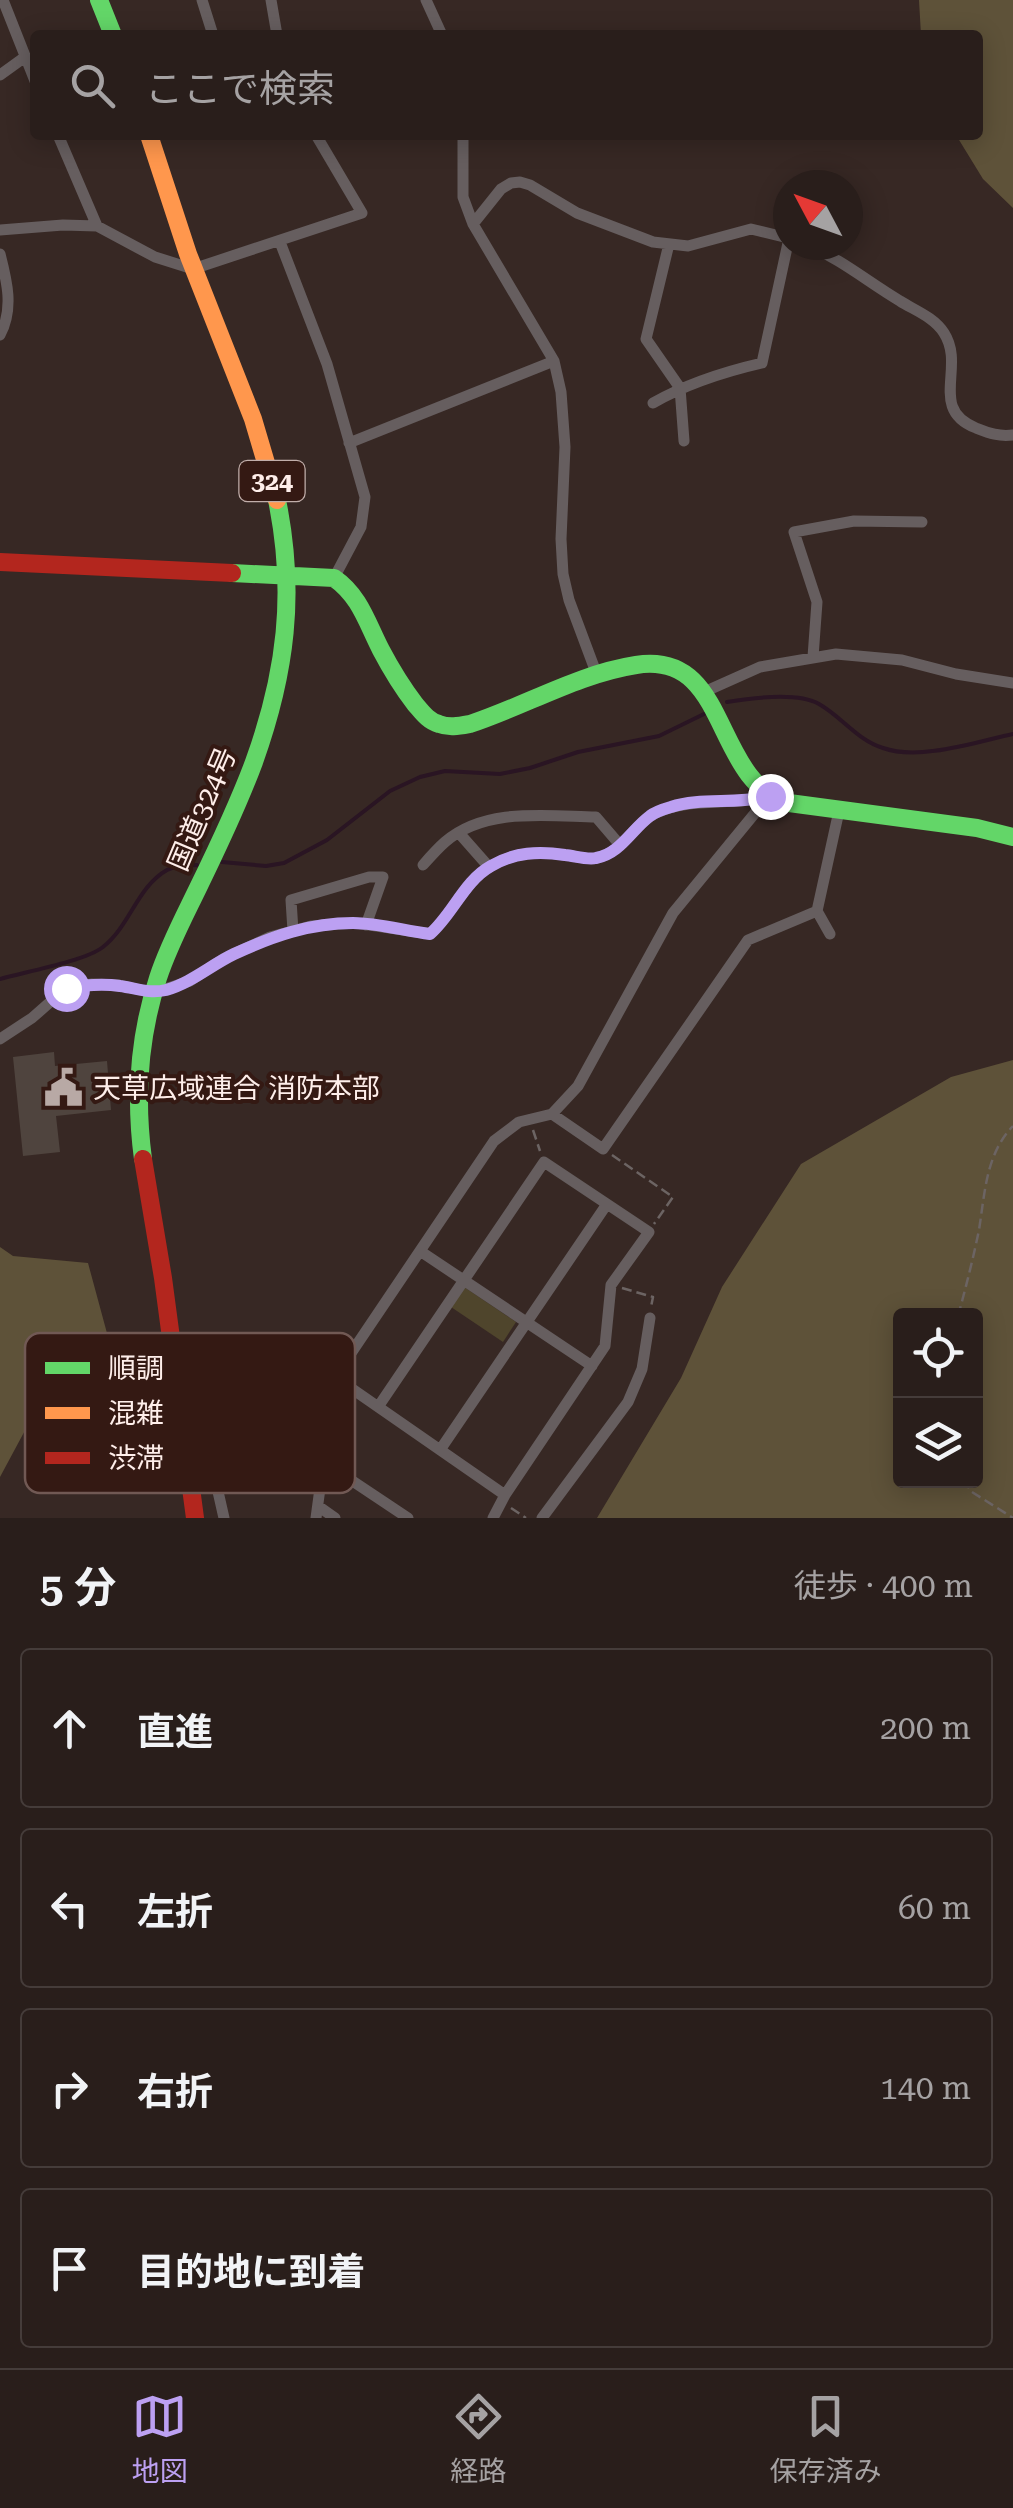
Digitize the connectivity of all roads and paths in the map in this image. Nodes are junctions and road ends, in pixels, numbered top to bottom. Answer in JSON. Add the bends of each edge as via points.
{"nodes":[{"id":1,"x":3,"y":0,"type":"edge"},
{"id":2,"x":99,"y":0,"type":"edge"},
{"id":3,"x":202,"y":0,"type":"edge"},
{"id":4,"x":271,"y":0,"type":"edge"},
{"id":5,"x":426,"y":0,"type":"edge"},
{"id":6,"x":110,"y":30,"type":"edge"},
{"id":7,"x":212,"y":30,"type":"edge"},
{"id":8,"x":276,"y":30,"type":"edge"},
{"id":9,"x":440,"y":30,"type":"edge"},
{"id":10,"x":25,"y":57,"type":"junction"},
{"id":11,"x":30,"y":69,"type":"edge"},
{"id":12,"x":0,"y":75,"type":"edge"},
{"id":13,"x":60,"y":140,"type":"edge"},
{"id":14,"x":150,"y":140,"type":"edge"},
{"id":15,"x":319,"y":140,"type":"edge"},
{"id":16,"x":463,"y":140,"type":"edge"},
{"id":17,"x":473,"y":224,"type":"junction"},
{"id":18,"x":97,"y":226,"type":"junction"},
{"id":19,"x":0,"y":230,"type":"edge"},
{"id":20,"x":773,"y":236,"type":"edge"},
{"id":21,"x":280,"y":242,"type":"junction"},
{"id":22,"x":669,"y":244,"type":"junction"},
{"id":23,"x":0,"y":254,"type":"edge"},
{"id":24,"x":784,"y":260,"type":"edge"},
{"id":25,"x":839,"y":260,"type":"edge"},
{"id":26,"x":193,"y":269,"type":"junction"},
{"id":27,"x":0,"y":335,"type":"edge"},
{"id":28,"x":554,"y":361,"type":"junction"},
{"id":29,"x":680,"y":388,"type":"junction"},
{"id":30,"x":653,"y":404,"type":"dead end"},
{"id":31,"x":1013,"y":435,"type":"edge"},
{"id":32,"x":684,"y":441,"type":"dead end"},
{"id":33,"x":348,"y":443,"type":"junction"},
{"id":34,"x":922,"y":522,"type":"dead end"},
{"id":35,"x":0,"y":562,"type":"edge"},
{"id":36,"x":288,"y":576,"type":"junction"},
{"id":37,"x":334,"y":578,"type":"junction"},
{"id":38,"x":813,"y":657,"type":"junction"},
{"id":39,"x":597,"y":675,"type":"junction"},
{"id":40,"x":1013,"y":683,"type":"edge"},
{"id":41,"x":704,"y":692,"type":"junction"},
{"id":42,"x":770,"y":796,"type":"junction"},
{"id":43,"x":840,"y":810,"type":"junction"},
{"id":44,"x":458,"y":833,"type":"junction"},
{"id":45,"x":1013,"y":837,"type":"edge"},
{"id":46,"x":620,"y":845,"type":"junction"},
{"id":47,"x":423,"y":864,"type":"dead end"},
{"id":48,"x":488,"y":867,"type":"junction"},
{"id":49,"x":817,"y":911,"type":"junction"},
{"id":50,"x":366,"y":925,"type":"junction"},
{"id":51,"x":293,"y":931,"type":"junction"},
{"id":52,"x":830,"y":934,"type":"dead end"},
{"id":53,"x":153,"y":993,"type":"junction"},
{"id":54,"x":0,"y":1040,"type":"edge"},
{"id":55,"x":552,"y":1114,"type":"junction"},
{"id":56,"x":530,"y":1120,"type":"junction"},
{"id":57,"x":1013,"y":1126,"type":"edge"},
{"id":58,"x":603,"y":1149,"type":"junction"},
{"id":59,"x":544,"y":1162,"type":"junction"},
{"id":60,"x":607,"y":1204,"type":"junction"},
{"id":61,"x":649,"y":1232,"type":"junction"},
{"id":62,"x":420,"y":1252,"type":"junction"},
{"id":63,"x":464,"y":1280,"type":"junction"},
{"id":64,"x":611,"y":1285,"type":"junction"},
{"id":65,"x":653,"y":1297,"type":"dead end"},
{"id":66,"x":960,"y":1308,"type":"edge"},
{"id":67,"x":650,"y":1318,"type":"dead end"},
{"id":68,"x":527,"y":1322,"type":"junction"},
{"id":69,"x":170,"y":1333,"type":"edge"},
{"id":70,"x":355,"y":1348,"type":"edge"},
{"id":71,"x":592,"y":1366,"type":"junction"},
{"id":72,"x":355,"y":1391,"type":"edge"},
{"id":73,"x":378,"y":1407,"type":"junction"},
{"id":74,"x":440,"y":1450,"type":"junction"},
{"id":75,"x":355,"y":1486,"type":"edge"},
{"id":76,"x":969,"y":1488,"type":"edge"},
{"id":77,"x":192,"y":1493,"type":"edge"},
{"id":78,"x":218,"y":1493,"type":"edge"},
{"id":79,"x":503,"y":1498,"type":"junction"},
{"id":80,"x":317,"y":1512,"type":"edge"},
{"id":81,"x":195,"y":1518,"type":"edge"},
{"id":82,"x":224,"y":1518,"type":"edge"},
{"id":83,"x":335,"y":1518,"type":"edge"},
{"id":84,"x":408,"y":1518,"type":"edge"},
{"id":85,"x":493,"y":1518,"type":"edge"},
{"id":86,"x":526,"y":1518,"type":"edge"},
{"id":87,"x":542,"y":1518,"type":"edge"},
{"id":88,"x":1013,"y":1518,"type":"edge"}],
"edges":[{"from":1,"to":10,"type":"street"},
{"from":2,"to":6,"type":"main road"},
{"from":3,"to":7,"type":"street"},
{"from":4,"to":8,"type":"street"},
{"from":5,"to":9,"type":"street"},
{"from":10,"to":11,"type":"street"},
{"from":10,"to":12,"type":"street"},
{"from":13,"to":18,"type":"street"},
{"from":14,"to":26,"type":"main road","name":"国道324号","number":"324"},
{"from":15,"to":21,"type":"street","via":[[362,214]]},
{"from":16,"to":17,"type":"street","via":[[462,197]]},
{"from":17,"to":22,"type":"street","via":[[501,189],[520,182],[577,213]]},
{"from":17,"to":28,"type":"street"},
{"from":18,"to":19,"type":"street"},
{"from":18,"to":26,"type":"street","via":[[155,258]]},
{"from":20,"to":22,"type":"street","via":[[751,229],[688,246]]},
{"from":21,"to":26,"type":"street"},
{"from":21,"to":33,"type":"street","via":[[327,364]]},
{"from":22,"to":29,"type":"street","via":[[646,339]]},
{"from":23,"to":27,"type":"street","via":[[10,292]]},
{"from":24,"to":29,"type":"street","via":[[762,363]]},
{"from":25,"to":31,"type":"street","via":[[944,333],[953,413],[992,434]]},
{"from":26,"to":36,"type":"main road","name":"国道324号","number":"324","via":[[259,434]]},
{"from":28,"to":33,"type":"street"},
{"from":28,"to":39,"type":"street","via":[[565,446],[563,574]]},
{"from":29,"to":30,"type":"street"},
{"from":29,"to":32,"type":"street"},
{"from":33,"to":37,"type":"street","via":[[365,497],[362,527]]},
{"from":34,"to":38,"type":"street","via":[[854,521],[794,532],[818,602]]},
{"from":35,"to":36,"type":"main road"},
{"from":36,"to":37,"type":"main road"},
{"from":36,"to":53,"type":"main road","name":"国道324号","number":"324","via":[[286,629],[262,739]]},
{"from":37,"to":39,"type":"main road","via":[[356,598],[405,692],[439,725],[459,727]]},
{"from":38,"to":40,"type":"street","via":[[902,660]]},
{"from":38,"to":41,"type":"street","via":[[760,667]]},
{"from":39,"to":41,"type":"main road","via":[[657,661],[676,666]]},
{"from":41,"to":42,"type":"main road","via":[[736,756]]},
{"from":42,"to":43,"type":"main road"},
{"from":42,"to":46,"type":"street","via":[[672,806],[651,815]]},
{"from":42,"to":55,"type":"street","via":[[673,913],[578,1086]]},
{"from":43,"to":45,"type":"main road"},
{"from":43,"to":49,"type":"street"},
{"from":44,"to":46,"type":"street","via":[[517,816],[596,817]]},
{"from":44,"to":47,"type":"street"},
{"from":44,"to":48,"type":"street"},
{"from":46,"to":48,"type":"street","via":[[594,859],[516,854]]},
{"from":48,"to":50,"type":"street","via":[[430,934]]},
{"from":49,"to":52,"type":"street"},
{"from":49,"to":58,"type":"street","via":[[748,940]]},
{"from":50,"to":51,"type":"street"},
{"from":50,"to":51,"type":"street","via":[[383,877],[291,900]]},
{"from":51,"to":53,"type":"street"},
{"from":53,"to":54,"type":"street","via":[[106,984],[66,988]]},
{"from":53,"to":69,"type":"main road","name":"国道324号","number":"324","via":[[138,1102]]},
{"from":55,"to":56,"type":"street"},
{"from":55,"to":58,"type":"street"},
{"from":56,"to":59,"type":"path"},
{"from":56,"to":62,"type":"street","via":[[494,1141]]},
{"from":57,"to":66,"type":"path","via":[[1000,1140],[984,1188]]},
{"from":58,"to":61,"type":"path","via":[[674,1197]]},
{"from":59,"to":60,"type":"street"},
{"from":59,"to":63,"type":"street"},
{"from":60,"to":61,"type":"street"},
{"from":60,"to":68,"type":"street"},
{"from":61,"to":64,"type":"street"},
{"from":62,"to":63,"type":"street"},
{"from":62,"to":70,"type":"street"},
{"from":63,"to":68,"type":"street"},
{"from":63,"to":73,"type":"street"},
{"from":64,"to":65,"type":"path"},
{"from":64,"to":71,"type":"street","via":[[605,1346]]},
{"from":67,"to":87,"type":"street","via":[[642,1369],[628,1402]]},
{"from":68,"to":71,"type":"street"},
{"from":68,"to":74,"type":"street"},
{"from":71,"to":79,"type":"street"},
{"from":72,"to":73,"type":"street"},
{"from":73,"to":74,"type":"street"},
{"from":74,"to":79,"type":"street"},
{"from":75,"to":84,"type":"street"},
{"from":76,"to":88,"type":"path"},
{"from":77,"to":81,"type":"main road","name":"国道324号","number":"324"},
{"from":78,"to":82,"type":"street"},
{"from":79,"to":85,"type":"street"},
{"from":79,"to":86,"type":"path"},
{"from":80,"to":83,"type":"street"}]}
